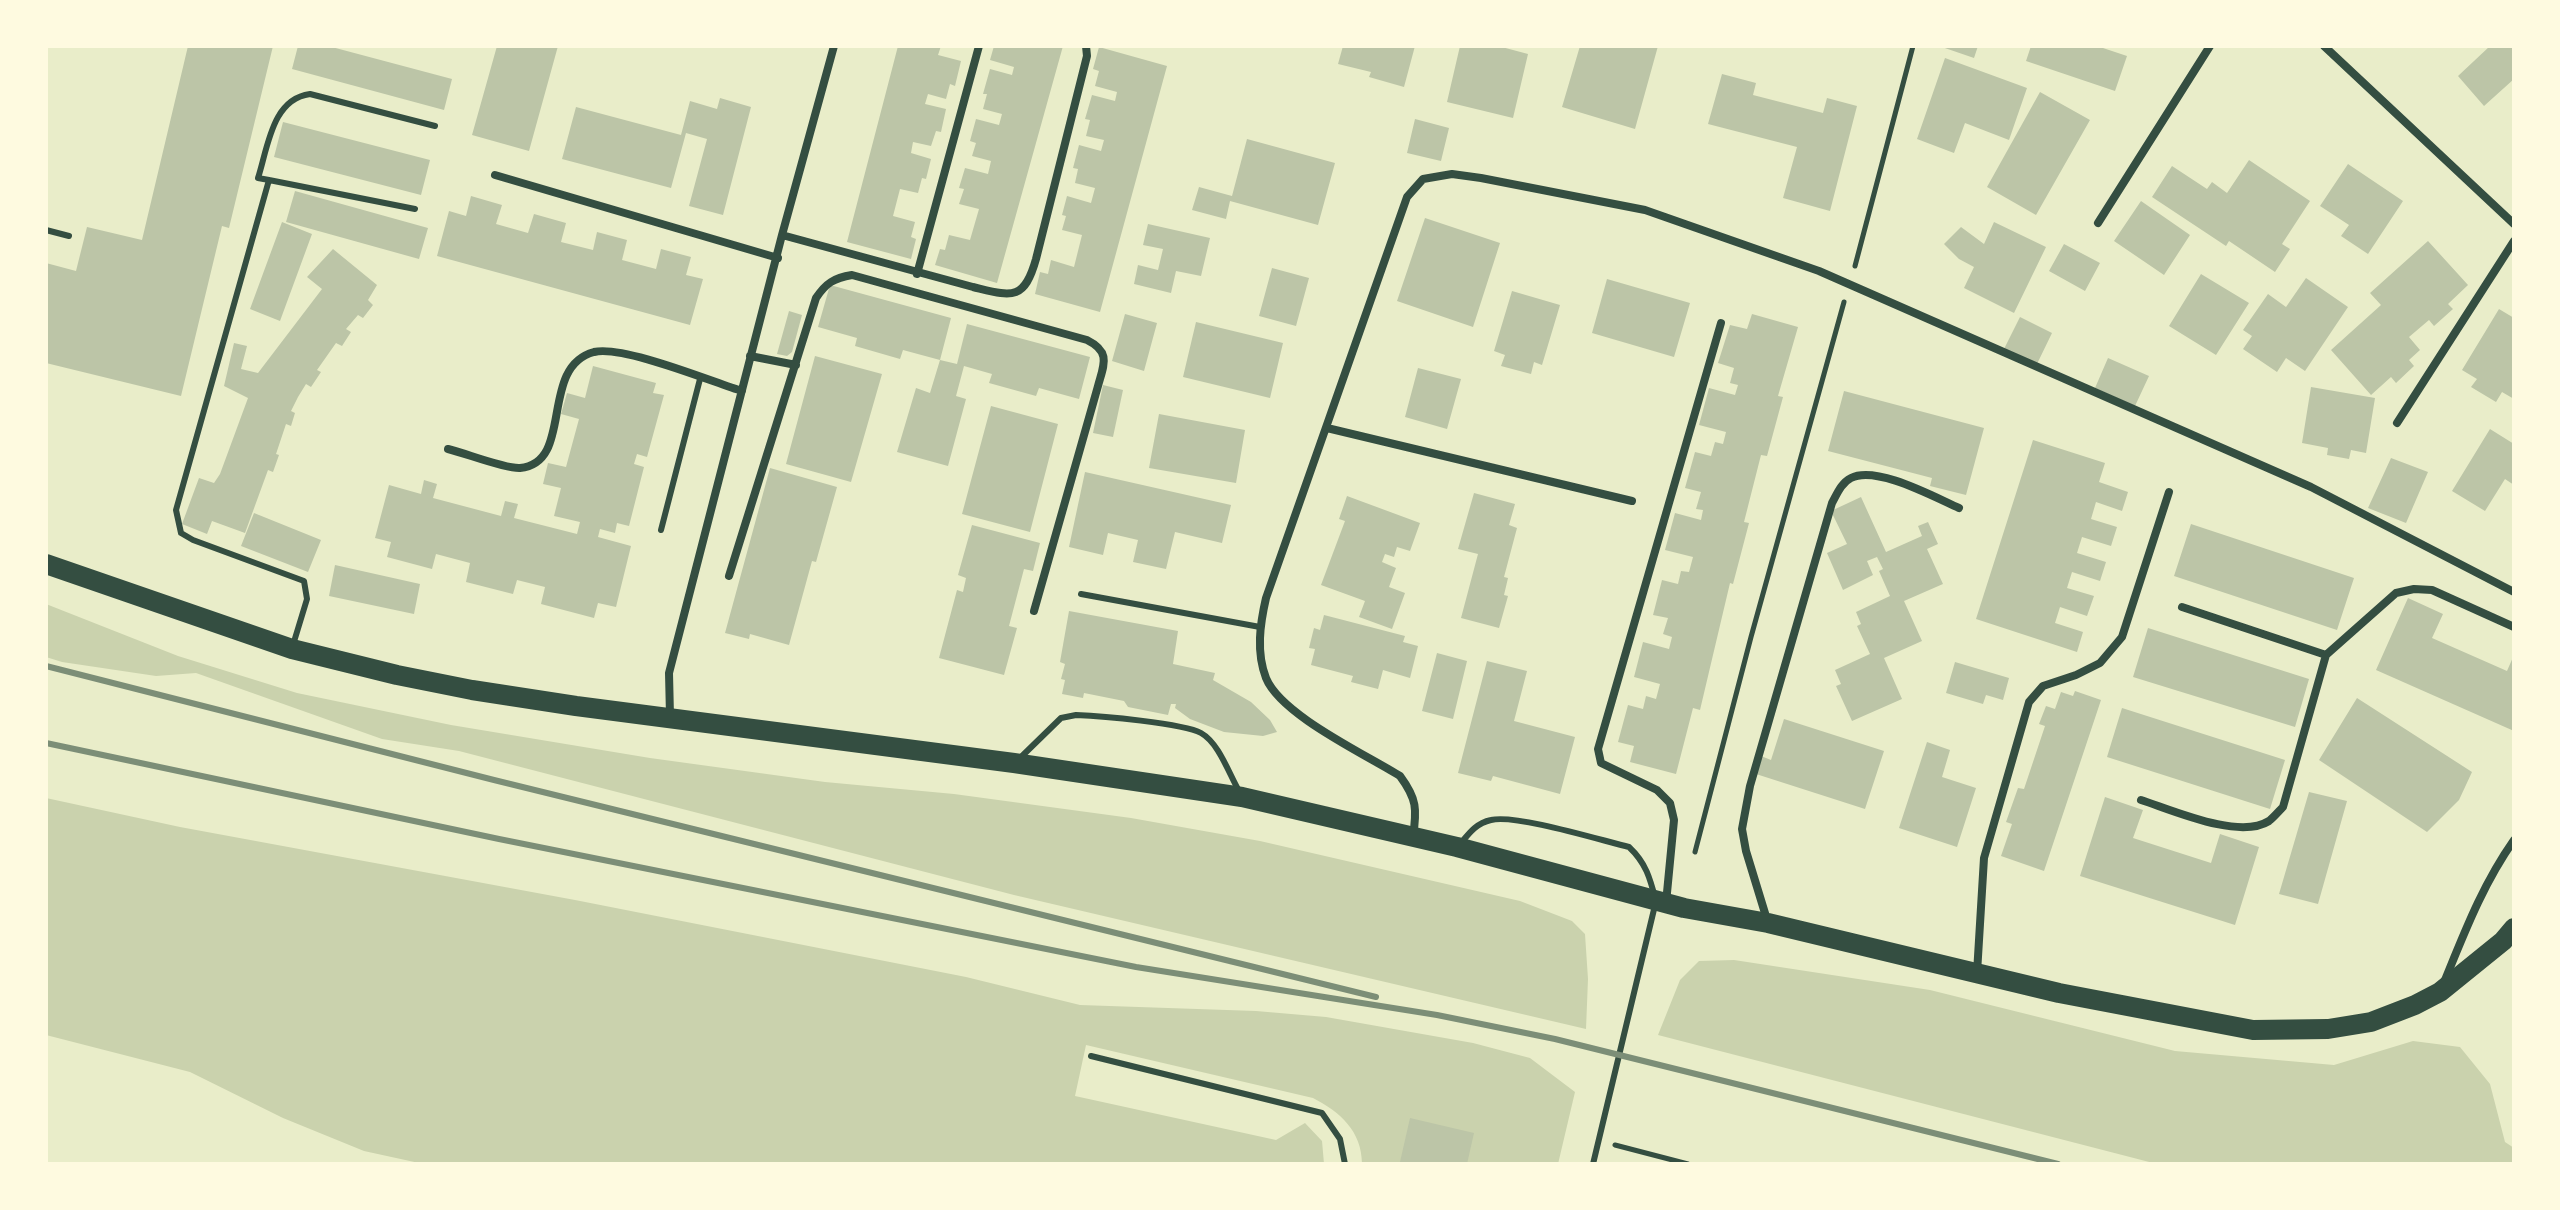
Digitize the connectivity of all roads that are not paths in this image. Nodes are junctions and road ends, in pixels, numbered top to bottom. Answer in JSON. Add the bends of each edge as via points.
{"nodes":[{"id":1,"x":834,"y":46,"type":"edge"},
{"id":2,"x":979,"y":46,"type":"edge"},
{"id":3,"x":1086,"y":46,"type":"edge"},
{"id":4,"x":2210,"y":46,"type":"edge"},
{"id":5,"x":2324,"y":46,"type":"edge"},
{"id":6,"x":435,"y":126,"type":"dead end"},
{"id":7,"x":495,"y":175,"type":"dead end"},
{"id":8,"x":269,"y":180,"type":"junction"},
{"id":9,"x":415,"y":209,"type":"dead end"},
{"id":10,"x":2098,"y":223,"type":"dead end"},
{"id":11,"x":2514,"y":224,"type":"edge"},
{"id":12,"x":46,"y":230,"type":"edge"},
{"id":13,"x":782,"y":235,"type":"junction"},
{"id":14,"x":69,"y":236,"type":"dead end"},
{"id":15,"x":2514,"y":241,"type":"edge"},
{"id":16,"x":778,"y":258,"type":"junction"},
{"id":17,"x":917,"y":274,"type":"junction"},
{"id":18,"x":1721,"y":323,"type":"dead end"},
{"id":19,"x":750,"y":356,"type":"junction"},
{"id":20,"x":796,"y":365,"type":"junction"},
{"id":21,"x":700,"y":379,"type":"junction"},
{"id":22,"x":742,"y":391,"type":"junction"},
{"id":23,"x":2397,"y":423,"type":"dead end"},
{"id":24,"x":1327,"y":428,"type":"junction"},
{"id":25,"x":448,"y":449,"type":"dead end"},
{"id":26,"x":2169,"y":492,"type":"dead end"},
{"id":27,"x":1632,"y":501,"type":"dead end"},
{"id":28,"x":1959,"y":508,"type":"dead end"},
{"id":29,"x":661,"y":530,"type":"dead end"},
{"id":30,"x":46,"y":564,"type":"edge"},
{"id":31,"x":729,"y":576,"type":"dead end"},
{"id":32,"x":2514,"y":592,"type":"edge"},
{"id":33,"x":1081,"y":594,"type":"dead end"},
{"id":34,"x":2182,"y":607,"type":"dead end"},
{"id":35,"x":1034,"y":611,"type":"dead end"},
{"id":36,"x":1260,"y":627,"type":"junction"},
{"id":37,"x":2514,"y":627,"type":"edge"},
{"id":38,"x":292,"y":649,"type":"junction"},
{"id":39,"x":2326,"y":655,"type":"junction"},
{"id":40,"x":671,"y":718,"type":"junction"},
{"id":41,"x":1014,"y":763,"type":"junction"},
{"id":42,"x":1242,"y":797,"type":"junction"},
{"id":43,"x":2141,"y":800,"type":"dead end"},
{"id":44,"x":1413,"y":838,"type":"junction"},
{"id":45,"x":2514,"y":840,"type":"edge"},
{"id":46,"x":1457,"y":847,"type":"junction"},
{"id":47,"x":1661,"y":902,"type":"junction"},
{"id":48,"x":1768,"y":923,"type":"junction"},
{"id":49,"x":2514,"y":928,"type":"edge"},
{"id":50,"x":1977,"y":974,"type":"junction"},
{"id":51,"x":2440,"y":992,"type":"junction"},
{"id":52,"x":1091,"y":1056,"type":"dead end"},
{"id":53,"x":1345,"y":1164,"type":"edge"},
{"id":54,"x":1593,"y":1164,"type":"edge"}],
"edges":[{"from":1,"to":13,"type":"street"},
{"from":2,"to":17,"type":"street"},
{"from":3,"to":17,"type":"street","via":[[1029,283],[1018,292],[1003,294]]},
{"from":4,"to":10,"type":"street"},
{"from":5,"to":11,"type":"street"},
{"from":6,"to":8,"type":"lane","via":[[299,95],[277,115],[258,178]]},
{"from":7,"to":16,"type":"street"},
{"from":8,"to":9,"type":"lane"},
{"from":8,"to":38,"type":"lane","via":[[176,510],[181,533],[193,540],[304,581],[307,599]]},
{"from":12,"to":14,"type":"lane"},
{"from":13,"to":16,"type":"street"},
{"from":13,"to":17,"type":"street"},
{"from":15,"to":23,"type":"street"},
{"from":16,"to":19,"type":"street"},
{"from":18,"to":47,"type":"street","via":[[1598,749],[1601,763],[1657,790],[1670,803],[1674,820]]},
{"from":19,"to":20,"type":"street"},
{"from":19,"to":22,"type":"street"},
{"from":20,"to":31,"type":"street"},
{"from":20,"to":35,"type":"street","via":[[824,285],[852,275],[1099,346],[1104,356],[1101,377]]},
{"from":21,"to":22,"type":"street"},
{"from":21,"to":25,"type":"street","via":[[623,353],[594,352],[576,362],[561,387],[551,440],[536,463],[518,468]]},
{"from":21,"to":29,"type":"lane"},
{"from":22,"to":40,"type":"street","via":[[669,673]]},
{"from":24,"to":27,"type":"street"},
{"from":24,"to":32,"type":"street","via":[[1407,197],[1423,179],[1452,174],[1645,210],[1819,271],[2311,487]]},
{"from":24,"to":36,"type":"street"},
{"from":26,"to":50,"type":"street","via":[[2122,637],[2100,663],[2043,686],[2029,702],[1984,858]]},
{"from":28,"to":48,"type":"street","via":[[1869,474],[1844,483],[1832,503],[1742,829]]},
{"from":30,"to":38,"type":"main road"},
{"from":33,"to":36,"type":"lane"},
{"from":34,"to":39,"type":"street"},
{"from":36,"to":44,"type":"street","via":[[1266,679],[1289,709],[1400,776],[1417,812]]},
{"from":37,"to":39,"type":"street","via":[[2432,590],[2414,589],[2396,593]]},
{"from":38,"to":40,"type":"main road","via":[[472,690]]},
{"from":39,"to":43,"type":"street","via":[[2283,807],[2268,822],[2221,825]]},
{"from":40,"to":41,"type":"main road"},
{"from":41,"to":42,"type":"main road"},
{"from":41,"to":42,"type":"lane","via":[[1061,718],[1094,716],[1168,726],[1200,733],[1211,742]]},
{"from":42,"to":44,"type":"main road"},
{"from":44,"to":46,"type":"main road"},
{"from":45,"to":51,"type":"street","via":[[2480,894]]},
{"from":46,"to":47,"type":"main road"},
{"from":46,"to":47,"type":"lane","via":[[1476,825],[1502,819],[1629,847],[1641,858]]},
{"from":47,"to":48,"type":"main road"},
{"from":47,"to":54,"type":"lane","via":[[1633,992]]},
{"from":48,"to":50,"type":"main road"},
{"from":49,"to":51,"type":"main road"},
{"from":50,"to":51,"type":"main road","via":[[2253,1030],[2328,1029],[2371,1022]]},
{"from":52,"to":53,"type":"lane","via":[[1322,1113],[1340,1139]]}]}
